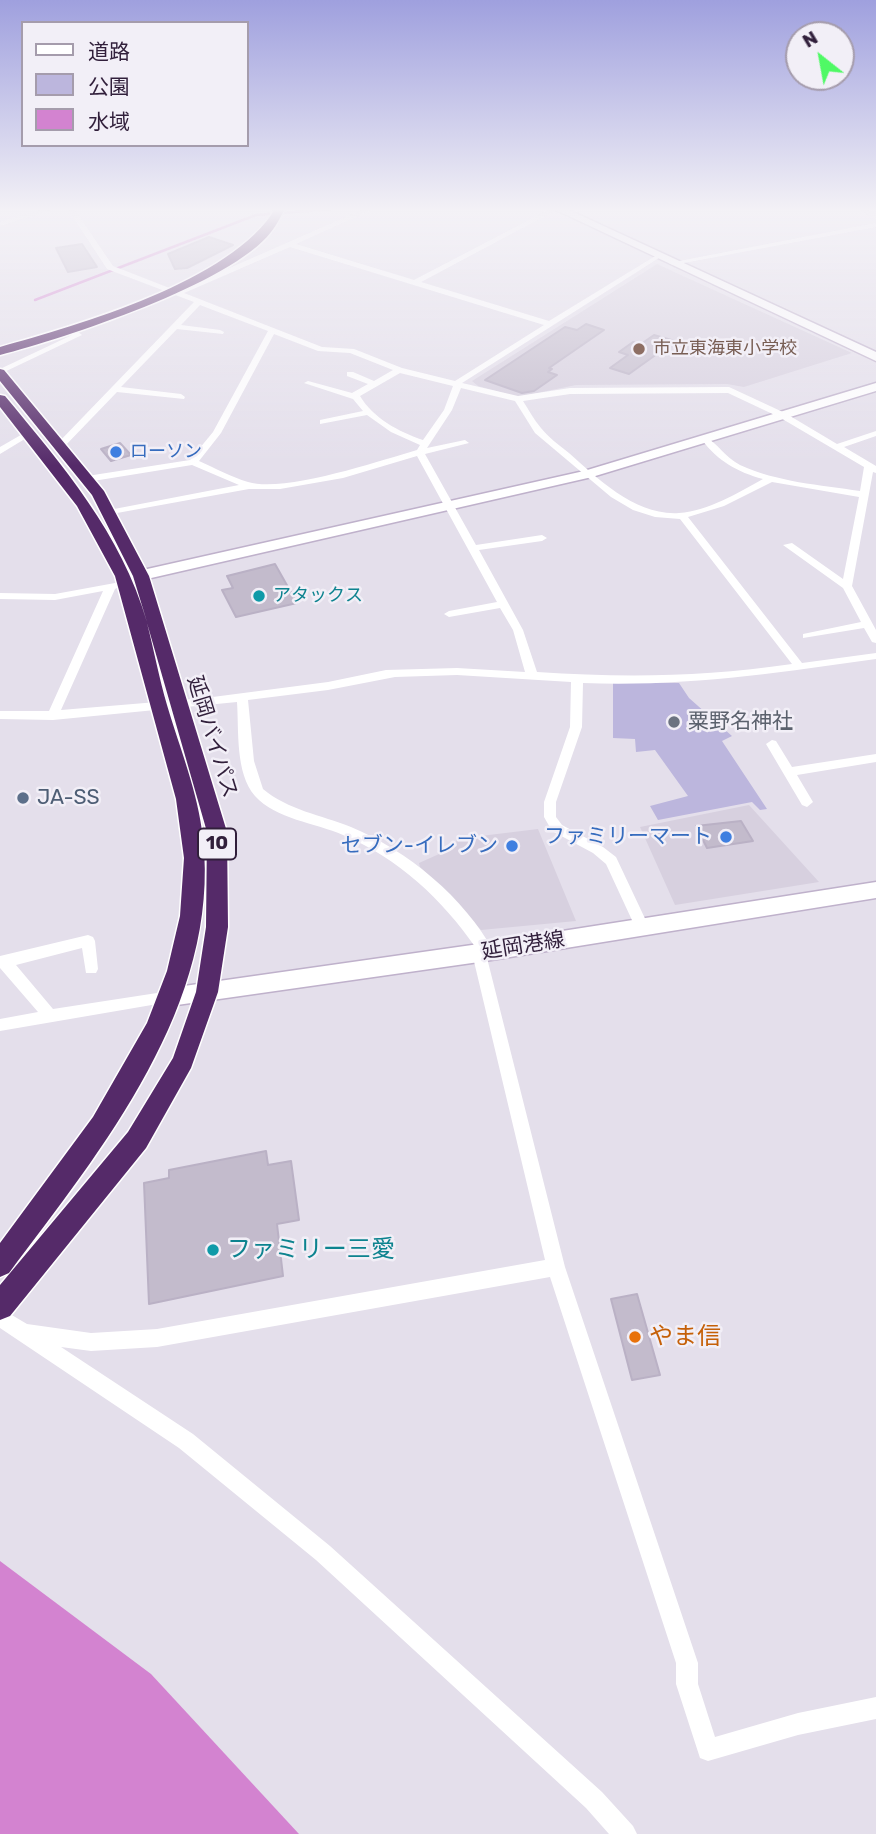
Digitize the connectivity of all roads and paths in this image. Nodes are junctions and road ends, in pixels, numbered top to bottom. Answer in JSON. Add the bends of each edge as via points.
{"nodes":[{"id":1,"x":165,"y":295,"type":"edge"},
{"id":2,"x":179,"y":295,"type":"edge"},
{"id":3,"x":452,"y":295,"type":"edge"},
{"id":4,"x":597,"y":295,"type":"edge"},
{"id":5,"x":741,"y":295,"type":"edge"},
{"id":6,"x":199,"y":302,"type":"junction"},
{"id":7,"x":550,"y":324,"type":"junction"},
{"id":8,"x":176,"y":327,"type":"junction"},
{"id":9,"x":71,"y":331,"type":"junction"},
{"id":10,"x":272,"y":331,"type":"junction"},
{"id":11,"x":220,"y":332,"type":"dead end"},
{"id":12,"x":0,"y":351,"type":"edge"},
{"id":13,"x":876,"y":357,"type":"edge"},
{"id":14,"x":399,"y":370,"type":"junction"},
{"id":15,"x":0,"y":372,"type":"edge"},
{"id":16,"x":350,"y":374,"type":"dead end"},
{"id":17,"x":308,"y":383,"type":"dead end"},
{"id":18,"x":374,"y":384,"type":"junction"},
{"id":19,"x":458,"y":384,"type":"junction"},
{"id":20,"x":876,"y":387,"type":"edge"},
{"id":21,"x":116,"y":389,"type":"junction"},
{"id":22,"x":181,"y":397,"type":"dead end"},
{"id":23,"x":357,"y":397,"type":"junction"},
{"id":24,"x":0,"y":399,"type":"edge"},
{"id":25,"x":517,"y":400,"type":"junction"},
{"id":26,"x":369,"y":412,"type":"junction"},
{"id":27,"x":782,"y":415,"type":"junction"},
{"id":28,"x":323,"y":422,"type":"dead end"},
{"id":29,"x":875,"y":433,"type":"edge"},
{"id":30,"x":29,"y":434,"type":"junction"},
{"id":31,"x":706,"y":440,"type":"junction"},
{"id":32,"x":465,"y":443,"type":"dead end"},
{"id":33,"x":60,"y":446,"type":"junction"},
{"id":34,"x":422,"y":447,"type":"junction"},
{"id":35,"x":836,"y":447,"type":"junction"},
{"id":36,"x":0,"y":451,"type":"edge"},
{"id":37,"x":193,"y":461,"type":"junction"},
{"id":38,"x":872,"y":468,"type":"edge"},
{"id":39,"x":588,"y":474,"type":"junction"},
{"id":40,"x":771,"y":478,"type":"junction"},
{"id":41,"x":86,"y":479,"type":"junction"},
{"id":42,"x":249,"y":486,"type":"junction"},
{"id":43,"x":864,"y":495,"type":"junction"},
{"id":44,"x":450,"y":505,"type":"junction"},
{"id":45,"x":109,"y":513,"type":"junction"},
{"id":46,"x":684,"y":518,"type":"junction"},
{"id":47,"x":542,"y":538,"type":"dead end"},
{"id":48,"x":788,"y":545,"type":"dead end"},
{"id":49,"x":473,"y":548,"type":"junction"},
{"id":50,"x":125,"y":581,"type":"junction"},
{"id":51,"x":847,"y":586,"type":"junction"},
{"id":52,"x":0,"y":596,"type":"edge"},
{"id":53,"x":504,"y":604,"type":"junction"},
{"id":54,"x":449,"y":614,"type":"dead end"},
{"id":55,"x":867,"y":624,"type":"junction"},
{"id":56,"x":807,"y":636,"type":"dead end"},
{"id":57,"x":876,"y":640,"type":"edge"},
{"id":58,"x":876,"y":656,"type":"edge"},
{"id":59,"x":799,"y":666,"type":"junction"},
{"id":60,"x":531,"y":675,"type":"junction"},
{"id":61,"x":577,"y":677,"type":"junction"},
{"id":62,"x":242,"y":697,"type":"junction"},
{"id":63,"x":169,"y":704,"type":"junction"},
{"id":64,"x":0,"y":715,"type":"edge"},
{"id":65,"x":52,"y":716,"type":"junction"},
{"id":66,"x":772,"y":744,"type":"dead end"},
{"id":67,"x":876,"y":758,"type":"edge"},
{"id":68,"x":789,"y":772,"type":"junction"},
{"id":69,"x":807,"y":802,"type":"dead end"},
{"id":70,"x":876,"y":890,"type":"edge"},
{"id":71,"x":642,"y":927,"type":"junction"},
{"id":72,"x":483,"y":952,"type":"junction"},
{"id":73,"x":2,"y":962,"type":"edge"},
{"id":74,"x":91,"y":969,"type":"dead end"},
{"id":75,"x":207,"y":992,"type":"junction"},
{"id":76,"x":170,"y":996,"type":"junction"},
{"id":77,"x":50,"y":1016,"type":"junction"},
{"id":78,"x":0,"y":1026,"type":"edge"},
{"id":79,"x":0,"y":1264,"type":"edge"},
{"id":80,"x":556,"y":1267,"type":"junction"},
{"id":81,"x":0,"y":1306,"type":"edge"},
{"id":82,"x":0,"y":1317,"type":"edge"},
{"id":83,"x":24,"y":1332,"type":"junction"},
{"id":84,"x":876,"y":1708,"type":"edge"},
{"id":85,"x":625,"y":1834,"type":"edge"}],
"edges":[{"from":1,"to":9,"type":"highway"},
{"from":2,"to":6,"type":"street"},
{"from":3,"to":7,"type":"street"},
{"from":4,"to":7,"type":"street"},
{"from":5,"to":13,"type":"street"},
{"from":6,"to":8,"type":"street"},
{"from":6,"to":10,"type":"street"},
{"from":7,"to":19,"type":"street"},
{"from":8,"to":11,"type":"street"},
{"from":8,"to":21,"type":"street"},
{"from":9,"to":12,"type":"highway"},
{"from":9,"to":15,"type":"street","via":[[78,335]]},
{"from":10,"to":14,"type":"street","via":[[321,349],[351,351]]},
{"from":10,"to":37,"type":"street","via":[[217,433]]},
{"from":14,"to":18,"type":"street"},
{"from":14,"to":19,"type":"street"},
{"from":15,"to":33,"type":"highway","name":"延岡バイパス","number":"10"},
{"from":16,"to":18,"type":"street"},
{"from":17,"to":23,"type":"street"},
{"from":18,"to":23,"type":"street"},
{"from":19,"to":25,"type":"street"},
{"from":19,"to":34,"type":"street","via":[[448,410]]},
{"from":20,"to":27,"type":"street"},
{"from":21,"to":22,"type":"street"},
{"from":21,"to":33,"type":"street"},
{"from":23,"to":26,"type":"street"},
{"from":24,"to":30,"type":"highway","name":"延岡バイパス","number":"10"},
{"from":25,"to":27,"type":"street","via":[[570,391],[729,390]]},
{"from":25,"to":39,"type":"street","via":[[538,431]]},
{"from":26,"to":28,"type":"street"},
{"from":26,"to":34,"type":"street"},
{"from":27,"to":31,"type":"street"},
{"from":27,"to":35,"type":"street"},
{"from":29,"to":35,"type":"street"},
{"from":30,"to":36,"type":"street"},
{"from":30,"to":50,"type":"highway","name":"延岡バイパス","number":"10","via":[[89,512]]},
{"from":31,"to":39,"type":"street"},
{"from":31,"to":40,"type":"street","via":[[735,466]]},
{"from":32,"to":34,"type":"street"},
{"from":33,"to":41,"type":"highway","name":"延岡バイパス","number":"10"},
{"from":34,"to":42,"type":"street","via":[[343,475],[280,486]]},
{"from":34,"to":44,"type":"street"},
{"from":35,"to":38,"type":"street"},
{"from":37,"to":41,"type":"street"},
{"from":37,"to":42,"type":"street"},
{"from":38,"to":43,"type":"street"},
{"from":39,"to":44,"type":"street"},
{"from":39,"to":46,"type":"street","via":[[638,507]]},
{"from":40,"to":43,"type":"street"},
{"from":40,"to":46,"type":"street","via":[[736,499]]},
{"from":41,"to":45,"type":"highway","name":"延岡バイパス","number":"10"},
{"from":42,"to":45,"type":"street"},
{"from":43,"to":51,"type":"street"},
{"from":44,"to":49,"type":"street"},
{"from":44,"to":50,"type":"street"},
{"from":45,"to":50,"type":"highway","name":"延岡バイパス","number":"10"},
{"from":46,"to":59,"type":"street"},
{"from":47,"to":49,"type":"street"},
{"from":48,"to":51,"type":"street"},
{"from":49,"to":53,"type":"street"},
{"from":50,"to":52,"type":"street","via":[[55,597]]},
{"from":50,"to":63,"type":"highway","name":"延岡バイパス","number":"10"},
{"from":50,"to":65,"type":"street"},
{"from":51,"to":55,"type":"street"},
{"from":53,"to":54,"type":"street"},
{"from":53,"to":60,"type":"street","via":[[518,630]]},
{"from":55,"to":56,"type":"street"},
{"from":55,"to":57,"type":"street"},
{"from":58,"to":59,"type":"street"},
{"from":59,"to":61,"type":"street","via":[[687,680]]},
{"from":60,"to":61,"type":"street"},
{"from":60,"to":62,"type":"street","via":[[450,670],[392,673],[340,685]]},
{"from":61,"to":71,"type":"street","via":[[576,727],[550,802],[550,817],[557,828],[611,861]]},
{"from":62,"to":63,"type":"street"},
{"from":62,"to":72,"type":"street","via":[[251,771],[258,791],[284,807],[383,847],[410,864],[471,927]]},
{"from":63,"to":65,"type":"street"},
{"from":63,"to":75,"type":"highway","name":"延岡バイパス","number":"10","via":[[217,832],[217,927]]},
{"from":63,"to":76,"type":"highway","name":"延岡バイパス","number":"10","via":[[194,858],[188,939]]},
{"from":64,"to":65,"type":"street"},
{"from":66,"to":68,"type":"street"},
{"from":67,"to":68,"type":"street"},
{"from":68,"to":69,"type":"street"},
{"from":70,"to":71,"type":"street","name":"延岡港線"},
{"from":71,"to":72,"type":"street","name":"延岡港線"},
{"from":72,"to":75,"type":"street","name":"延岡港線"},
{"from":72,"to":80,"type":"street"},
{"from":73,"to":74,"type":"street","via":[[88,941]]},
{"from":73,"to":77,"type":"street"},
{"from":75,"to":76,"type":"street","name":"延岡港線"},
{"from":75,"to":81,"type":"highway","name":"延岡バイパス","number":"10","via":[[183,1061],[136,1140]]},
{"from":76,"to":77,"type":"street"},
{"from":76,"to":79,"type":"highway","name":"延岡バイパス","number":"10","via":[[136,1070],[82,1155]]},
{"from":77,"to":78,"type":"street"},
{"from":80,"to":83,"type":"street","via":[[157,1338],[91,1342]]},
{"from":80,"to":84,"type":"street","via":[[687,1663],[687,1684],[708,1750]]},
{"from":82,"to":83,"type":"street"},
{"from":83,"to":85,"type":"street","via":[[186,1441],[323,1553],[594,1800]]}]}
